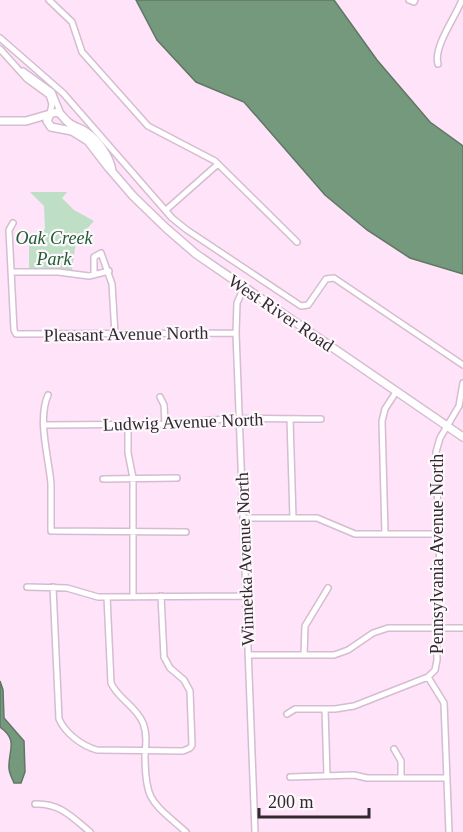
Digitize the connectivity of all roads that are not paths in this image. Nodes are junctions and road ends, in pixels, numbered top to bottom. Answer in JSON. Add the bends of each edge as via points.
{"nodes":[{"id":1,"x":49,"y":0,"type":"edge"},
{"id":2,"x":462,"y":0,"type":"edge"},
{"id":3,"x":0,"y":38,"type":"edge"},
{"id":4,"x":0,"y":49,"type":"edge"},
{"id":5,"x":438,"y":64,"type":"dead end"},
{"id":6,"x":17,"y":66,"type":"junction"},
{"id":7,"x":50,"y":114,"type":"junction"},
{"id":8,"x":63,"y":116,"type":"junction"},
{"id":9,"x":26,"y":120,"type":"junction"},
{"id":10,"x":0,"y":121,"type":"edge"},
{"id":11,"x":49,"y":126,"type":"junction"},
{"id":12,"x":58,"y":129,"type":"junction"},
{"id":13,"x":218,"y":164,"type":"junction"},
{"id":14,"x":112,"y":171,"type":"junction"},
{"id":15,"x":166,"y":210,"type":"junction"},
{"id":16,"x":13,"y":223,"type":"dead end"},
{"id":17,"x":297,"y":242,"type":"dead end"},
{"id":18,"x":109,"y":271,"type":"junction"},
{"id":19,"x":11,"y":272,"type":"junction"},
{"id":20,"x":94,"y":275,"type":"junction"},
{"id":21,"x":244,"y":287,"type":"junction"},
{"id":22,"x":236,"y":333,"type":"junction"},
{"id":23,"x":115,"y":334,"type":"junction"},
{"id":24,"x":463,"y":365,"type":"edge"},
{"id":25,"x":463,"y":383,"type":"edge"},
{"id":26,"x":396,"y":392,"type":"junction"},
{"id":27,"x":48,"y":395,"type":"dead end"},
{"id":28,"x":160,"y":397,"type":"dead end"},
{"id":29,"x":238,"y":419,"type":"junction"},
{"id":30,"x":290,"y":419,"type":"junction"},
{"id":31,"x":321,"y":419,"type":"dead end"},
{"id":32,"x":128,"y":424,"type":"junction"},
{"id":33,"x":165,"y":424,"type":"junction"},
{"id":34,"x":45,"y":425,"type":"junction"},
{"id":35,"x":447,"y":426,"type":"junction"},
{"id":36,"x":463,"y":437,"type":"edge"},
{"id":37,"x":103,"y":478,"type":"dead end"},
{"id":38,"x":133,"y":478,"type":"junction"},
{"id":39,"x":177,"y":478,"type":"dead end"},
{"id":40,"x":244,"y":518,"type":"junction"},
{"id":41,"x":293,"y":518,"type":"junction"},
{"id":42,"x":133,"y":532,"type":"junction"},
{"id":43,"x":186,"y":532,"type":"dead end"},
{"id":44,"x":385,"y":534,"type":"junction"},
{"id":45,"x":438,"y":534,"type":"junction"},
{"id":46,"x":27,"y":587,"type":"dead end"},
{"id":47,"x":53,"y":587,"type":"junction"},
{"id":48,"x":328,"y":588,"type":"dead end"},
{"id":49,"x":247,"y":596,"type":"junction"},
{"id":50,"x":107,"y":597,"type":"junction"},
{"id":51,"x":133,"y":597,"type":"junction"},
{"id":52,"x":161,"y":597,"type":"junction"},
{"id":53,"x":436,"y":628,"type":"junction"},
{"id":54,"x":463,"y":628,"type":"edge"},
{"id":55,"x":249,"y":655,"type":"junction"},
{"id":56,"x":304,"y":655,"type":"junction"},
{"id":57,"x":428,"y":677,"type":"junction"},
{"id":58,"x":325,"y":709,"type":"junction"},
{"id":59,"x":288,"y":714,"type":"dead end"},
{"id":60,"x":394,"y":749,"type":"dead end"},
{"id":61,"x":146,"y":750,"type":"junction"},
{"id":62,"x":327,"y":775,"type":"junction"},
{"id":63,"x":290,"y":777,"type":"dead end"},
{"id":64,"x":401,"y":778,"type":"junction"},
{"id":65,"x":447,"y":778,"type":"junction"},
{"id":66,"x":146,"y":785,"type":"junction"},
{"id":67,"x":136,"y":787,"type":"dead end"},
{"id":68,"x":35,"y":804,"type":"dead end"},
{"id":69,"x":88,"y":831,"type":"edge"},
{"id":70,"x":184,"y":831,"type":"edge"},
{"id":71,"x":255,"y":832,"type":"edge"},
{"id":72,"x":448,"y":832,"type":"edge"}],
"edges":[{"from":1,"to":13,"type":"street","via":[[74,24],[82,52],[148,126]]},
{"from":2,"to":5,"type":"street","via":[[436,58]]},
{"from":3,"to":15,"type":"street","name":"West River Road","via":[[63,93]]},
{"from":4,"to":6,"type":"street"},
{"from":6,"to":7,"type":"street","via":[[50,97]]},
{"from":6,"to":8,"type":"street","via":[[50,90]]},
{"from":7,"to":8,"type":"main road"},
{"from":7,"to":9,"type":"main road"},
{"from":7,"to":11,"type":"main road"},
{"from":8,"to":12,"type":"main road","via":[[63,125]]},
{"from":8,"to":14,"type":"main road","name":"West River Road","via":[[96,141]]},
{"from":9,"to":10,"type":"main road"},
{"from":9,"to":11,"type":"main road"},
{"from":11,"to":12,"type":"main road"},
{"from":12,"to":14,"type":"main road","name":"West River Road","via":[[84,137]]},
{"from":13,"to":15,"type":"street"},
{"from":13,"to":17,"type":"street"},
{"from":14,"to":21,"type":"main road","name":"West River Road","via":[[175,237]]},
{"from":15,"to":24,"type":"street","name":"West River Road","via":[[187,230],[302,306],[309,303],[329,277],[338,280]]},
{"from":16,"to":19,"type":"street","via":[[9,230]]},
{"from":18,"to":20,"type":"street"},
{"from":18,"to":20,"type":"street","via":[[98,254],[94,257]]},
{"from":18,"to":23,"type":"street"},
{"from":19,"to":20,"type":"street"},
{"from":19,"to":23,"type":"street","name":"Pleasant Avenue North","via":[[16,334]]},
{"from":21,"to":22,"type":"street","name":"Winnetka Avenue North","via":[[237,303]]},
{"from":21,"to":26,"type":"main road","name":"West River Road"},
{"from":22,"to":23,"type":"street","name":"Pleasant Avenue North"},
{"from":22,"to":29,"type":"street","name":"Winnetka Avenue North"},
{"from":25,"to":35,"type":"street","name":"Pennsylvania Avenue North","via":[[459,406]]},
{"from":26,"to":35,"type":"main road","name":"West River Road"},
{"from":26,"to":44,"type":"street","via":[[382,421]]},
{"from":27,"to":34,"type":"street","via":[[44,404]]},
{"from":28,"to":33,"type":"street"},
{"from":29,"to":30,"type":"street","name":"Ludwig Avenue North"},
{"from":29,"to":33,"type":"street","name":"Ludwig Avenue North"},
{"from":29,"to":40,"type":"street","name":"Winnetka Avenue North"},
{"from":30,"to":31,"type":"street","name":"Ludwig Avenue North"},
{"from":30,"to":41,"type":"street"},
{"from":32,"to":33,"type":"street","name":"Ludwig Avenue North"},
{"from":32,"to":34,"type":"street","name":"Ludwig Avenue North"},
{"from":32,"to":38,"type":"street"},
{"from":34,"to":42,"type":"street","via":[[51,531]]},
{"from":35,"to":36,"type":"main road","name":"West River Road"},
{"from":35,"to":45,"type":"street","name":"Pennsylvania Avenue North","via":[[436,452]]},
{"from":37,"to":38,"type":"street"},
{"from":38,"to":39,"type":"street"},
{"from":38,"to":42,"type":"street"},
{"from":40,"to":41,"type":"street"},
{"from":40,"to":49,"type":"street","name":"Winnetka Avenue North"},
{"from":41,"to":44,"type":"street","via":[[322,518],[355,534]]},
{"from":42,"to":43,"type":"street"},
{"from":42,"to":51,"type":"street"},
{"from":44,"to":45,"type":"street"},
{"from":45,"to":53,"type":"street","name":"Pennsylvania Avenue North"},
{"from":46,"to":47,"type":"street"},
{"from":47,"to":50,"type":"street"},
{"from":47,"to":61,"type":"street","via":[[58,712],[62,725],[91,748]]},
{"from":48,"to":56,"type":"street","via":[[305,626]]},
{"from":49,"to":52,"type":"street"},
{"from":49,"to":55,"type":"street","name":"Winnetka Avenue North"},
{"from":50,"to":51,"type":"street"},
{"from":50,"to":61,"type":"street","via":[[111,683],[142,722]]},
{"from":51,"to":52,"type":"street"},
{"from":52,"to":61,"type":"street","via":[[164,657],[170,668],[180,673],[190,692],[192,745],[183,751]]},
{"from":53,"to":54,"type":"street"},
{"from":53,"to":56,"type":"street","via":[[388,628],[341,653]]},
{"from":53,"to":57,"type":"street","name":"Pennsylvania Avenue North","via":[[437,663]]},
{"from":55,"to":56,"type":"street"},
{"from":55,"to":71,"type":"street","name":"Winnetka Avenue North"},
{"from":57,"to":58,"type":"street","via":[[354,706]]},
{"from":57,"to":65,"type":"street","name":"Pennsylvania Avenue North","via":[[444,703]]},
{"from":58,"to":59,"type":"street","via":[[295,709]]},
{"from":58,"to":62,"type":"street"},
{"from":60,"to":64,"type":"street","via":[[400,761]]},
{"from":61,"to":66,"type":"street"},
{"from":62,"to":63,"type":"street"},
{"from":62,"to":64,"type":"street"},
{"from":64,"to":65,"type":"street"},
{"from":65,"to":72,"type":"street","name":"Pennsylvania Avenue North"},
{"from":66,"to":67,"type":"street"},
{"from":66,"to":70,"type":"street","via":[[154,803]]},
{"from":68,"to":69,"type":"street","via":[[64,810]]}]}
